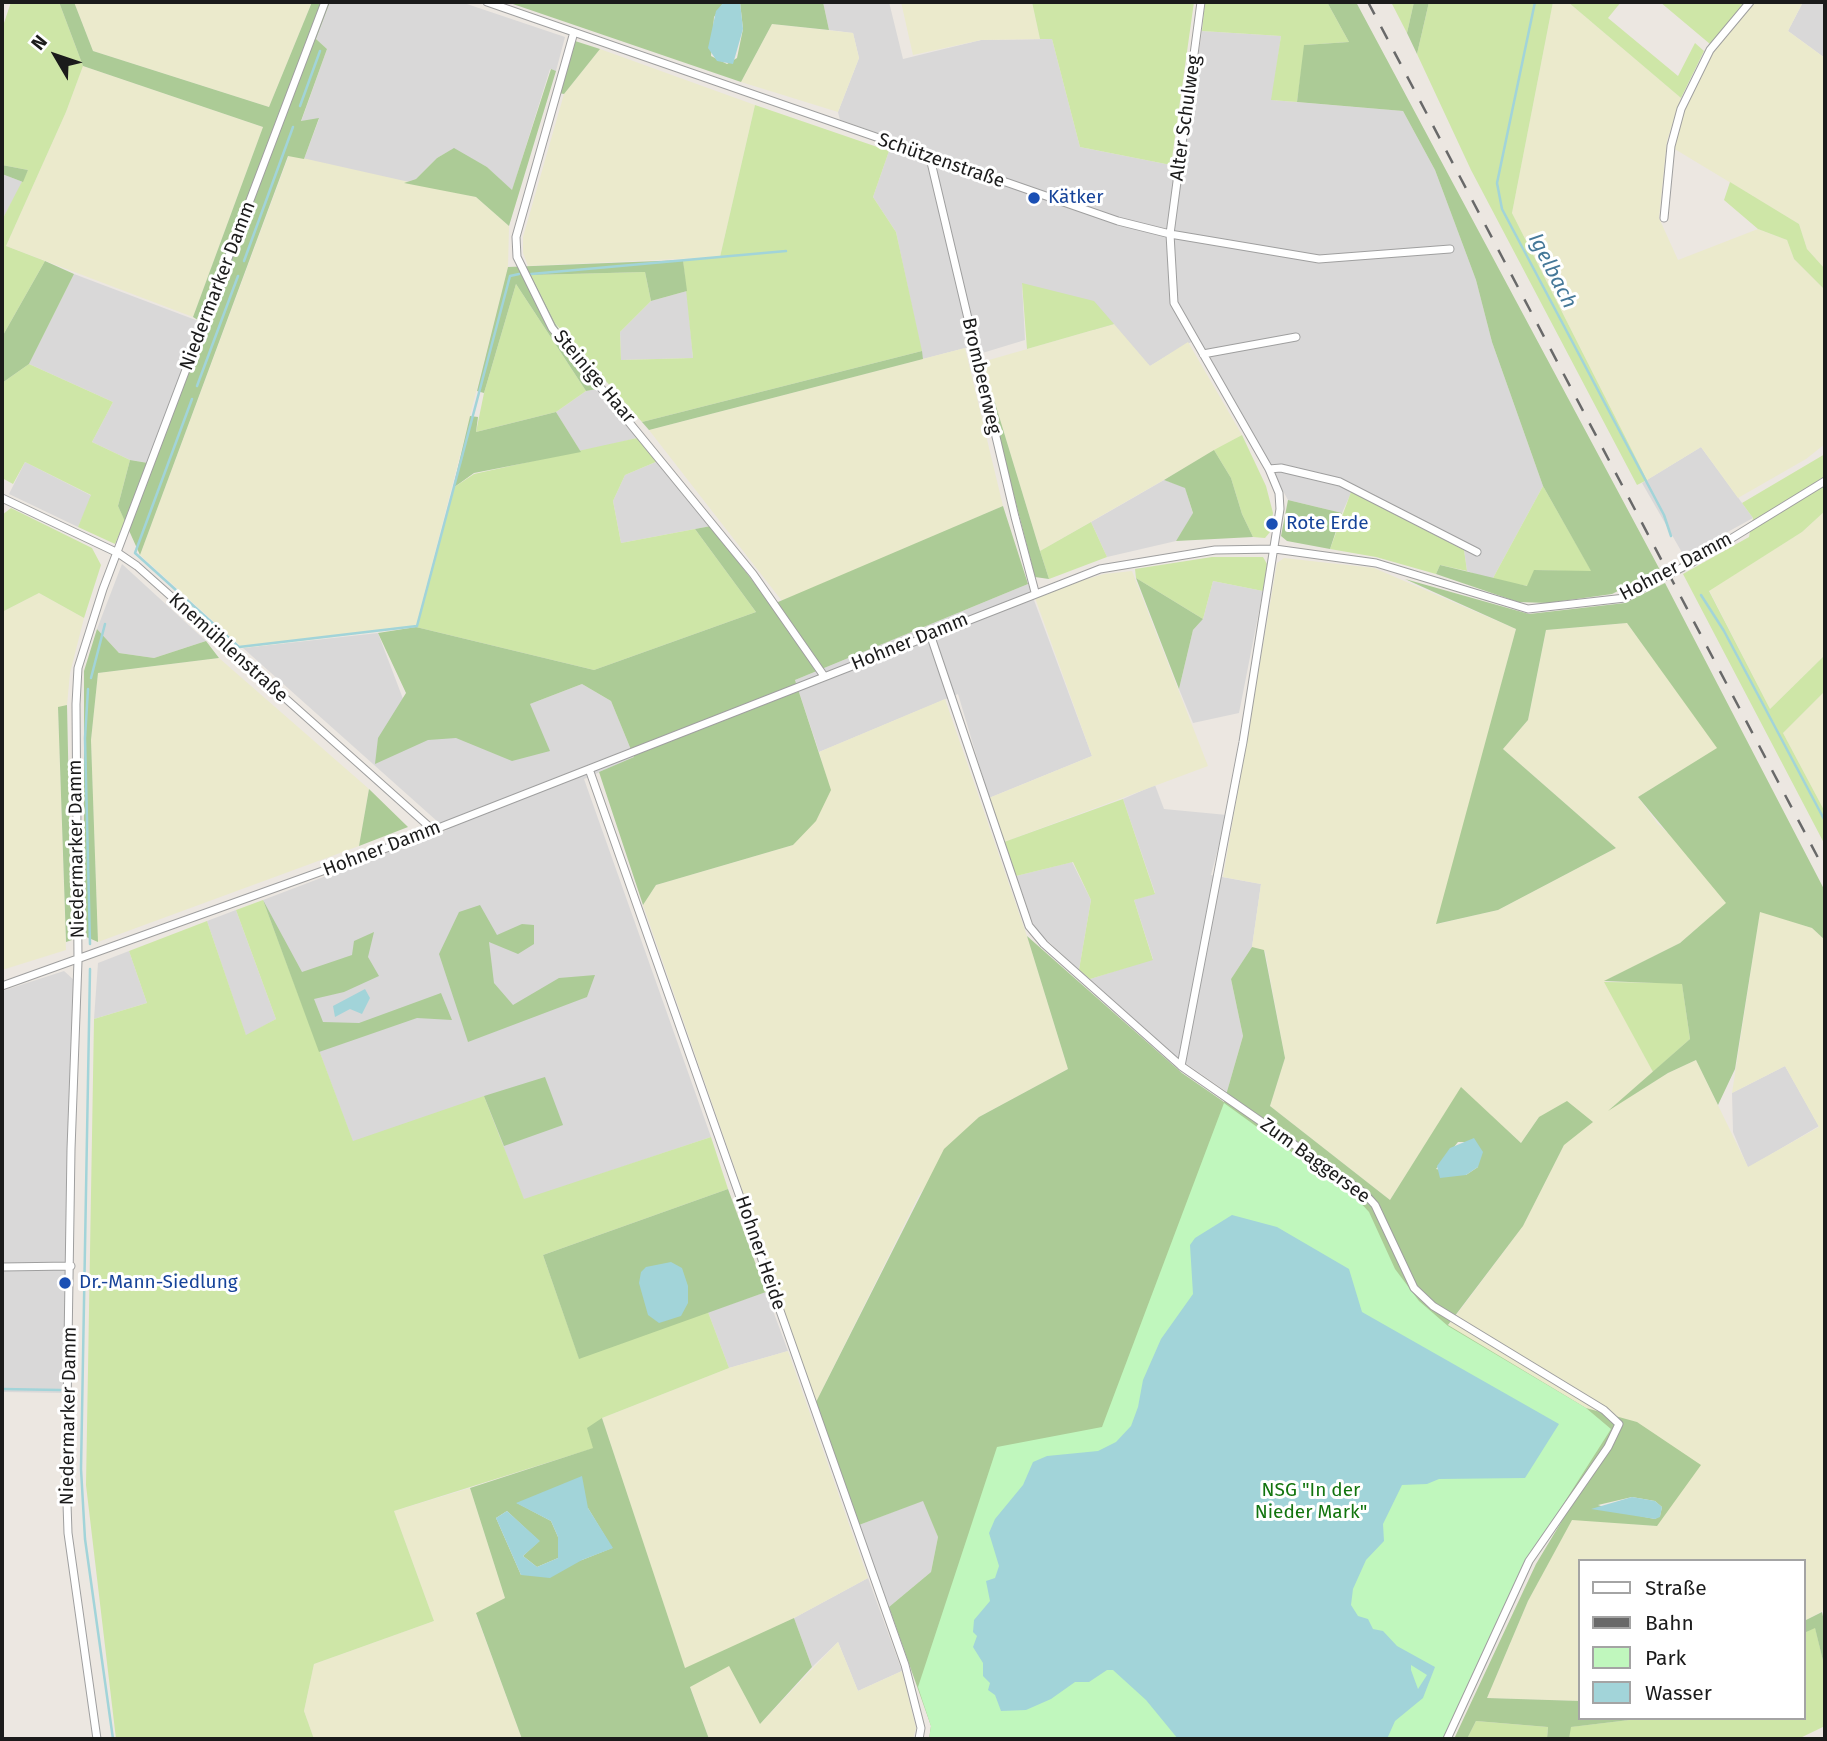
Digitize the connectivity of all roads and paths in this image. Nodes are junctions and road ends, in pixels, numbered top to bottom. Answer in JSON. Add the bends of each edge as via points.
{"nodes":[{"id":1,"x":325,"y":2,"type":"edge"},
{"id":2,"x":487,"y":2,"type":"edge"},
{"id":3,"x":1201,"y":2,"type":"edge"},
{"id":4,"x":1750,"y":2,"type":"edge"},
{"id":5,"x":574,"y":32,"type":"junction"},
{"id":6,"x":930,"y":158,"type":"junction"},
{"id":7,"x":1664,"y":218,"type":"dead end"},
{"id":8,"x":1170,"y":234,"type":"junction"},
{"id":9,"x":1450,"y":249,"type":"dead end"},
{"id":10,"x":1296,"y":337,"type":"dead end"},
{"id":11,"x":1203,"y":355,"type":"junction"},
{"id":12,"x":1269,"y":469,"type":"junction"},
{"id":13,"x":1825,"y":481,"type":"edge"},
{"id":14,"x":2,"y":498,"type":"edge"},
{"id":15,"x":1275,"y":549,"type":"junction"},
{"id":16,"x":1477,"y":552,"type":"dead end"},
{"id":17,"x":118,"y":553,"type":"junction"},
{"id":18,"x":1035,"y":592,"type":"junction"},
{"id":19,"x":930,"y":634,"type":"junction"},
{"id":20,"x":824,"y":676,"type":"junction"},
{"id":21,"x":589,"y":769,"type":"junction"},
{"id":22,"x":433,"y":830,"type":"junction"},
{"id":23,"x":78,"y":961,"type":"junction"},
{"id":24,"x":2,"y":986,"type":"edge"},
{"id":25,"x":1181,"y":1066,"type":"junction"},
{"id":26,"x":2,"y":1266,"type":"edge"},
{"id":27,"x":71,"y":1266,"type":"junction"},
{"id":28,"x":97,"y":1739,"type":"edge"},
{"id":29,"x":919,"y":1739,"type":"edge"},
{"id":30,"x":1447,"y":1739,"type":"edge"}],
"edges":[{"from":1,"to":17,"type":"street","name":"Niedermarker Damm"},
{"from":2,"to":5,"type":"street","name":"Schützenstraße"},
{"from":3,"to":8,"type":"street","name":"Alter Schulweg"},
{"from":4,"to":7,"type":"street","via":[[1710,50],[1681,109],[1671,146]]},
{"from":5,"to":6,"type":"street","name":"Schützenstraße"},
{"from":5,"to":20,"type":"street","name":"Steinige Haar","via":[[516,237],[517,257],[552,328],[753,574]]},
{"from":6,"to":8,"type":"street","name":"Schützenstraße"},
{"from":6,"to":18,"type":"street","name":"Brombeerweg"},
{"from":8,"to":9,"type":"street","name":"Schützenstraße","via":[[1319,259]]},
{"from":8,"to":11,"type":"street","via":[[1174,303]]},
{"from":10,"to":11,"type":"street"},
{"from":11,"to":12,"type":"street"},
{"from":12,"to":15,"type":"street","via":[[1280,500]]},
{"from":12,"to":16,"type":"street","via":[[1339,482]]},
{"from":13,"to":15,"type":"street","name":"Hohner Damm","bridge":true,"via":[[1625,598],[1528,609],[1376,563]]},
{"from":14,"to":17,"type":"street","name":"Knemühlenstraße"},
{"from":15,"to":18,"type":"street","name":"Hohner Damm","via":[[1215,550],[1100,569]]},
{"from":15,"to":25,"type":"street"},
{"from":17,"to":22,"type":"street","name":"Knemühlenstraße"},
{"from":17,"to":23,"type":"street","name":"Niedermarker Damm","via":[[78,668]]},
{"from":18,"to":19,"type":"street","name":"Hohner Damm"},
{"from":19,"to":20,"type":"street","name":"Hohner Damm"},
{"from":19,"to":25,"type":"street","via":[[1029,926]]},
{"from":20,"to":21,"type":"street","name":"Hohner Damm"},
{"from":21,"to":22,"type":"street","name":"Hohner Damm"},
{"from":21,"to":29,"type":"street","name":"Hohner Heide","via":[[914,1692]]},
{"from":22,"to":23,"type":"street","name":"Hohner Damm"},
{"from":23,"to":24,"type":"street","name":"Hohner Damm"},
{"from":23,"to":27,"type":"street","name":"Niedermarker Damm"},
{"from":25,"to":30,"type":"street","name":"Zum Baggersee","via":[[1364,1193],[1375,1205],[1413,1288],[1433,1306],[1604,1409],[1619,1424],[1530,1562]]},
{"from":26,"to":27,"type":"street"},
{"from":27,"to":28,"type":"street","name":"Niedermarker Damm","via":[[68,1533]]}]}
